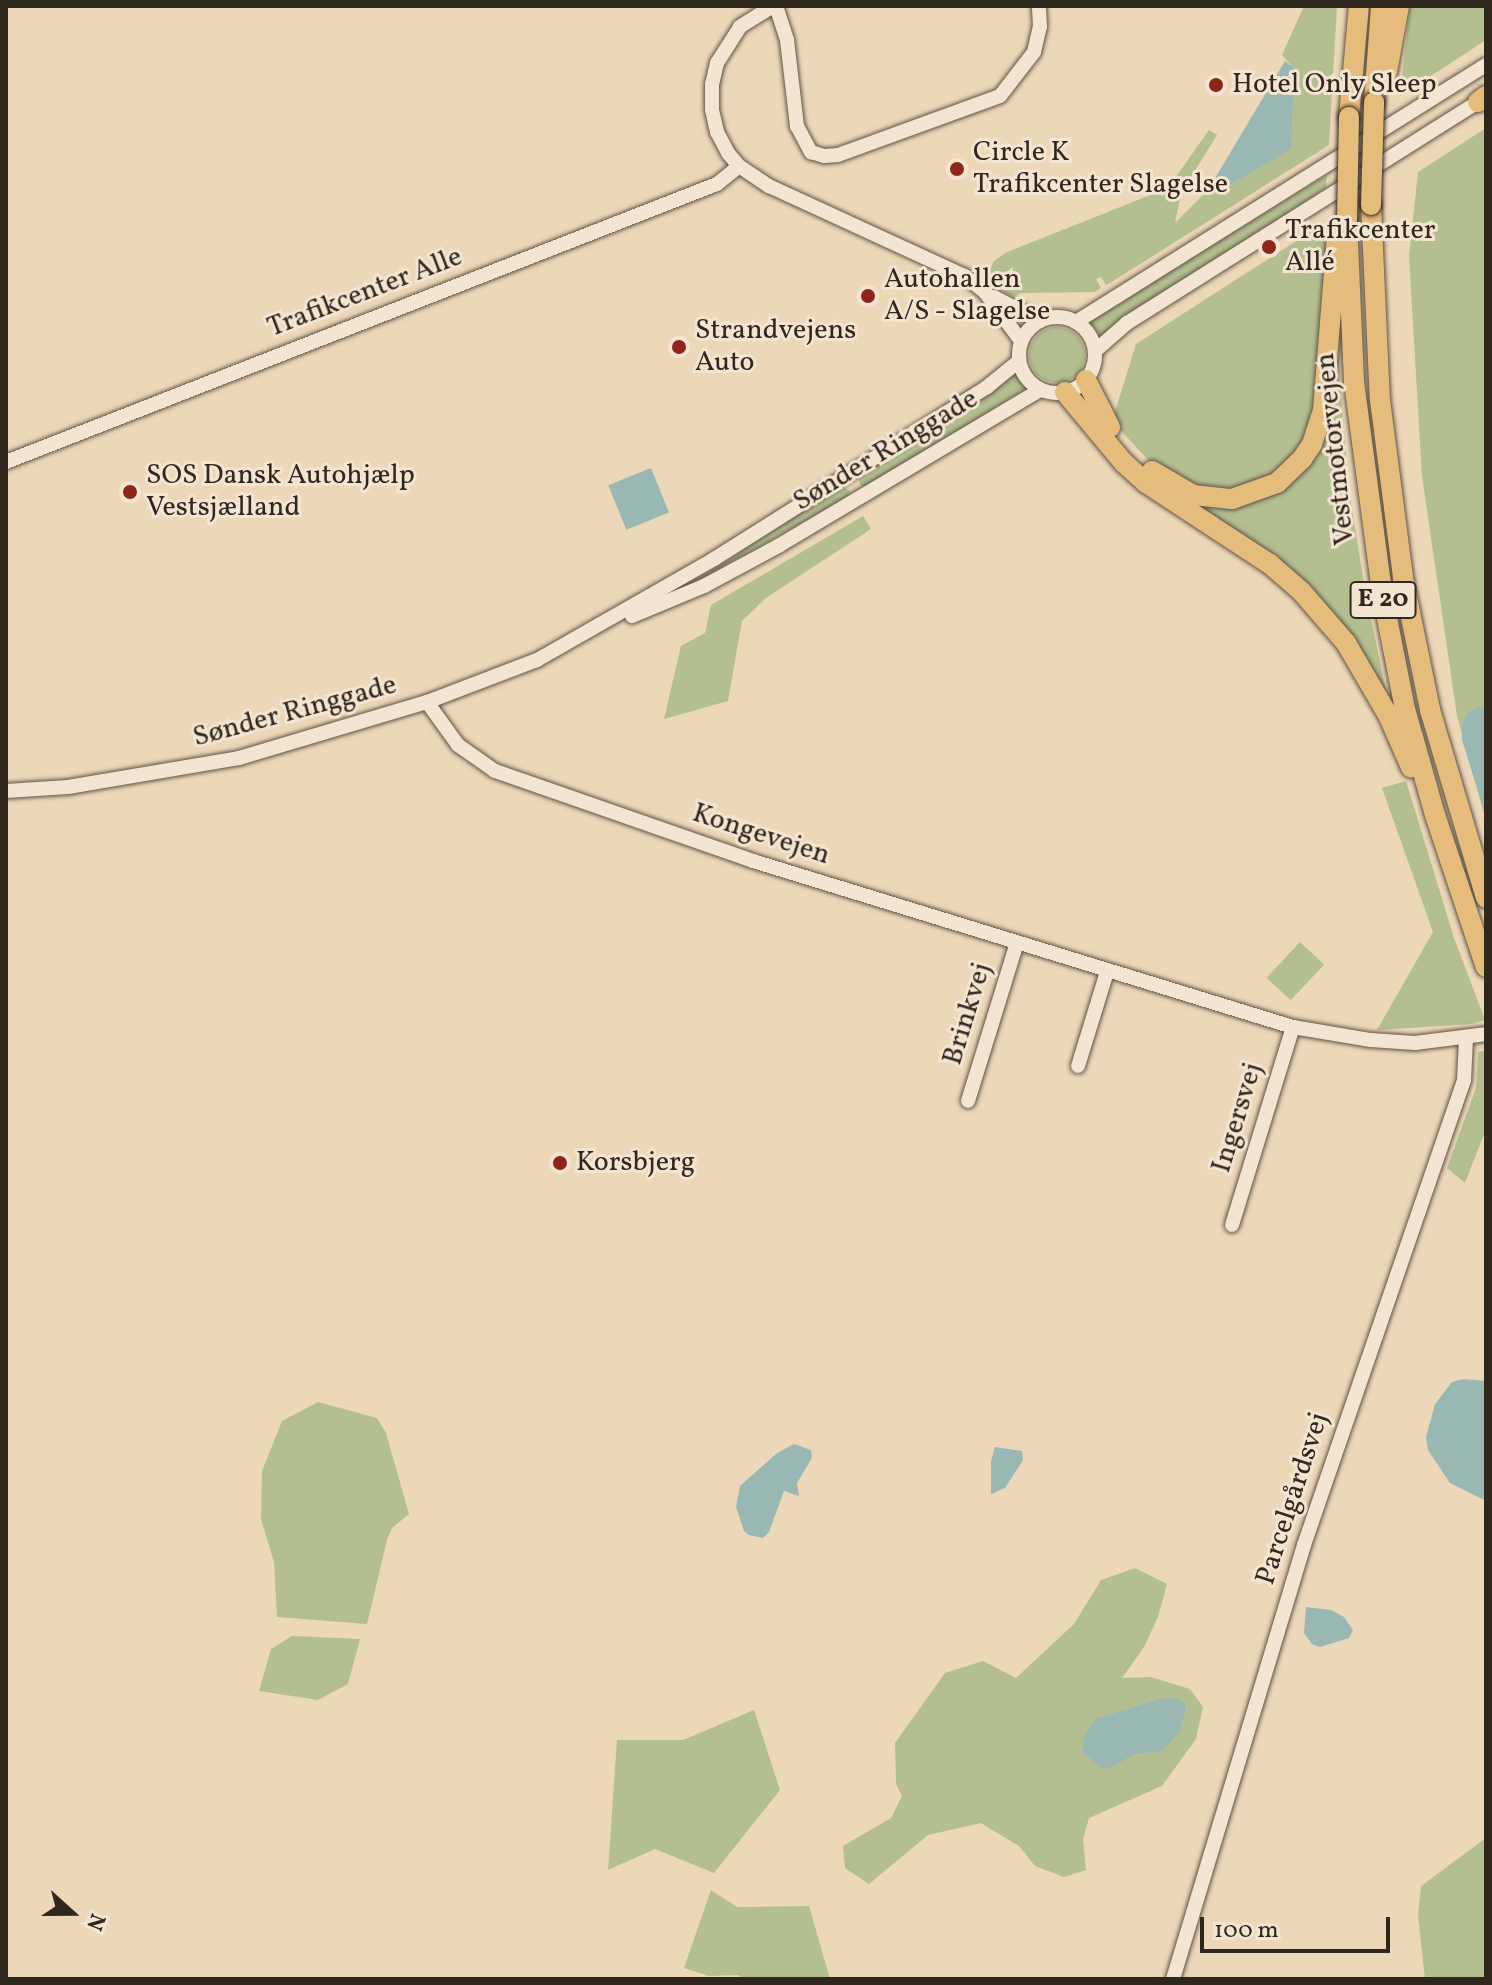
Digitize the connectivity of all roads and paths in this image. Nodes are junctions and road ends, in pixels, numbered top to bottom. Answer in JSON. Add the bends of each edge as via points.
{"nodes":[{"id":1,"x":775,"y":6,"type":"edge"},
{"id":2,"x":1039,"y":6,"type":"edge"},
{"id":3,"x":1359,"y":6,"type":"edge"},
{"id":4,"x":1381,"y":6,"type":"edge"},
{"id":5,"x":1399,"y":6,"type":"edge"},
{"id":6,"x":1486,"y":65,"type":"edge"},
{"id":7,"x":1483,"y":98,"type":"edge"},
{"id":8,"x":1379,"y":99,"type":"junction"},
{"id":9,"x":739,"y":166,"type":"junction"},
{"id":10,"x":1342,"y":224,"type":"junction"},
{"id":11,"x":985,"y":292,"type":"junction"},
{"id":12,"x":1040,"y":321,"type":"junction"},
{"id":13,"x":1076,"y":322,"type":"junction"},
{"id":14,"x":1021,"y":341,"type":"junction"},
{"id":15,"x":1095,"y":351,"type":"junction"},
{"id":16,"x":1019,"y":361,"type":"junction"},
{"id":17,"x":1086,"y":380,"type":"junction"},
{"id":18,"x":1040,"y":390,"type":"junction"},
{"id":19,"x":1065,"y":392,"type":"junction"},
{"id":20,"x":6,"y":462,"type":"edge"},
{"id":21,"x":585,"y":636,"type":"junction"},
{"id":22,"x":427,"y":702,"type":"junction"},
{"id":23,"x":6,"y":791,"type":"edge"},
{"id":24,"x":1486,"y":898,"type":"edge"},
{"id":25,"x":1468,"y":921,"type":"junction"},
{"id":26,"x":1017,"y":943,"type":"junction"},
{"id":27,"x":1486,"y":967,"type":"edge"},
{"id":28,"x":1107,"y":972,"type":"junction"},
{"id":29,"x":1293,"y":1027,"type":"junction"},
{"id":30,"x":1484,"y":1035,"type":"edge"},
{"id":31,"x":1466,"y":1039,"type":"junction"},
{"id":32,"x":1078,"y":1066,"type":"dead end"},
{"id":33,"x":968,"y":1101,"type":"dead end"},
{"id":34,"x":1232,"y":1225,"type":"dead end"},
{"id":35,"x":1173,"y":1979,"type":"edge"}],
"edges":[{"from":1,"to":2,"type":"street","via":[[787,40],[797,126],[811,152],[824,156],[1000,96],[1034,52]]},
{"from":1,"to":9,"type":"street","via":[[740,27],[727,43],[712,84],[717,132]]},
{"from":3,"to":10,"type":"highway","name":"Vestmotorvejen","number":"E 20","bridge":true},
{"from":4,"to":8,"type":"highway","name":"Vestmotorvejen","number":"E 20"},
{"from":5,"to":8,"type":"highway"},
{"from":6,"to":13,"type":"street"},
{"from":7,"to":15,"type":"street","via":[[1127,323]]},
{"from":8,"to":24,"type":"highway","name":"Vestmotorvejen","number":"E 20","bridge":true,"via":[[1372,199],[1380,400],[1403,578],[1430,710]]},
{"from":9,"to":11,"type":"street","via":[[769,186],[954,269]]},
{"from":9,"to":20,"type":"street","name":"Trafikcenter Alle","via":[[717,184]]},
{"from":10,"to":17,"type":"highway","via":[[1321,419],[1312,444],[1277,483],[1232,499],[1206,498],[1171,485],[1116,435]]},
{"from":10,"to":25,"type":"highway","name":"Vestmotorvejen","number":"E 20","via":[[1354,382],[1383,598],[1405,709]]},
{"from":11,"to":12,"type":"street"},
{"from":11,"to":14,"type":"street"},
{"from":12,"to":13,"type":"street","via":[[1058,317]]},
{"from":12,"to":14,"type":"street"},
{"from":13,"to":15,"type":"street","via":[[1089,334]]},
{"from":14,"to":16,"type":"street"},
{"from":15,"to":17,"type":"street"},
{"from":16,"to":18,"type":"street","via":[[1026,378]]},
{"from":16,"to":21,"type":"street","name":"Sønder Ringgade","via":[[987,387]]},
{"from":17,"to":19,"type":"street"},
{"from":18,"to":19,"type":"street"},
{"from":18,"to":21,"type":"street","name":"Sønder Ringgade","via":[[729,573]]},
{"from":19,"to":25,"type":"highway","via":[[1146,483],[1270,564],[1346,643],[1389,717],[1413,772],[1447,881]]},
{"from":21,"to":22,"type":"street","name":"Sønder Ringgade"},
{"from":22,"to":23,"type":"street","name":"Sønder Ringgade","via":[[239,758],[99,783]]},
{"from":22,"to":26,"type":"street","name":"Kongevejen","via":[[442,727],[475,759],[535,788]]},
{"from":25,"to":27,"type":"highway","name":"Vestmotorvejen","number":"E 20"},
{"from":26,"to":28,"type":"street","name":"Kongevejen"},
{"from":26,"to":33,"type":"street","name":"Brinkvej"},
{"from":28,"to":29,"type":"street","name":"Kongevejen"},
{"from":28,"to":32,"type":"street"},
{"from":29,"to":31,"type":"street","name":"Kongevejen","via":[[1371,1040]]},
{"from":29,"to":34,"type":"street","name":"Ingersvej"},
{"from":30,"to":31,"type":"street","name":"Kongevejen"},
{"from":31,"to":35,"type":"street","name":"Parcelgårdsvej","via":[[1464,1080],[1304,1545]]}]}
